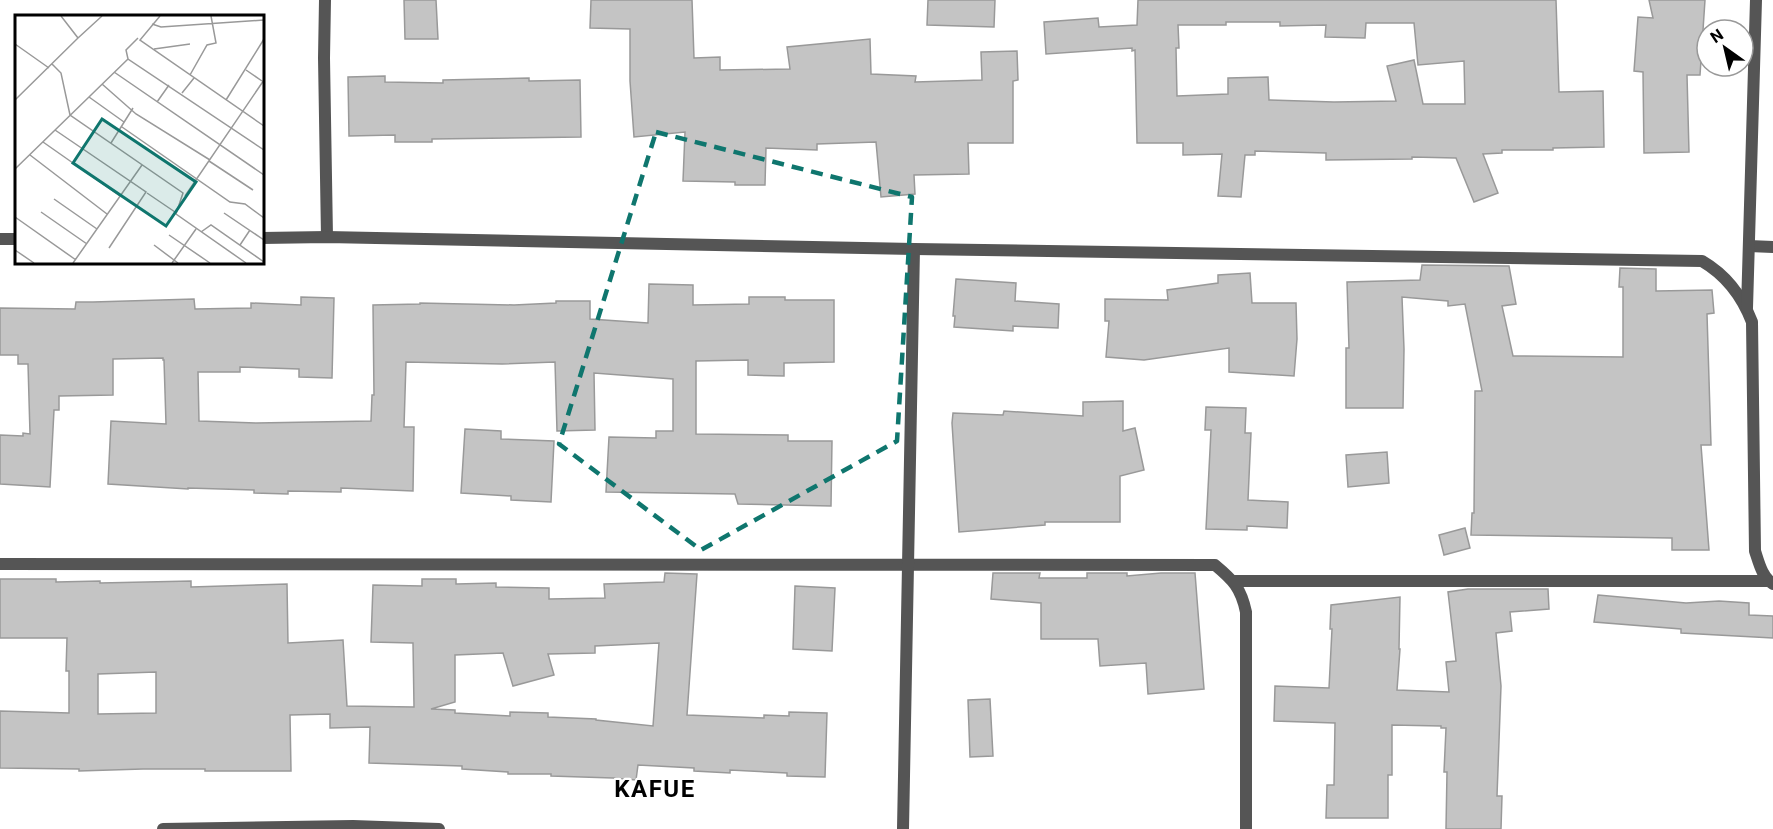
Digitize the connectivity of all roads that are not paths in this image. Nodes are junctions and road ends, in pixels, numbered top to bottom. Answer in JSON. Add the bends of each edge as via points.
{"nodes":[{"id":1,"x":325,"y":0,"type":"edge"},
{"id":2,"x":1756,"y":0,"type":"edge"},
{"id":3,"x":327,"y":237,"type":"junction"},
{"id":4,"x":264,"y":238,"type":"edge"},
{"id":5,"x":1749,"y":246,"type":"junction"},
{"id":6,"x":1773,"y":247,"type":"edge"},
{"id":7,"x":914,"y":249,"type":"junction"},
{"id":8,"x":1747,"y":309,"type":"junction"},
{"id":9,"x":0,"y":564,"type":"edge"},
{"id":10,"x":908,"y":566,"type":"junction"},
{"id":11,"x":1234,"y":581,"type":"junction"},
{"id":12,"x":1771,"y":583,"type":"edge"},
{"id":13,"x":163,"y":829,"type":"edge"},
{"id":14,"x":440,"y":829,"type":"edge"},
{"id":15,"x":903,"y":829,"type":"edge"},
{"id":16,"x":1246,"y":829,"type":"edge"}],
"edges":[{"from":1,"to":3,"type":"street"},
{"from":2,"to":5,"type":"street"},
{"from":3,"to":4,"type":"street"},
{"from":3,"to":7,"type":"street"},
{"from":5,"to":6,"type":"street"},
{"from":5,"to":8,"type":"street"},
{"from":7,"to":8,"type":"street","via":[[1702,261],[1724,277]]},
{"from":7,"to":10,"type":"street"},
{"from":8,"to":12,"type":"street","via":[[1753,336],[1755,551],[1760,568]]},
{"from":9,"to":10,"type":"street"},
{"from":10,"to":11,"type":"street","via":[[1215,565]]},
{"from":10,"to":15,"type":"street"},
{"from":11,"to":12,"type":"street"},
{"from":11,"to":16,"type":"street","via":[[1246,612]]},
{"from":13,"to":14,"type":"street"}]}
